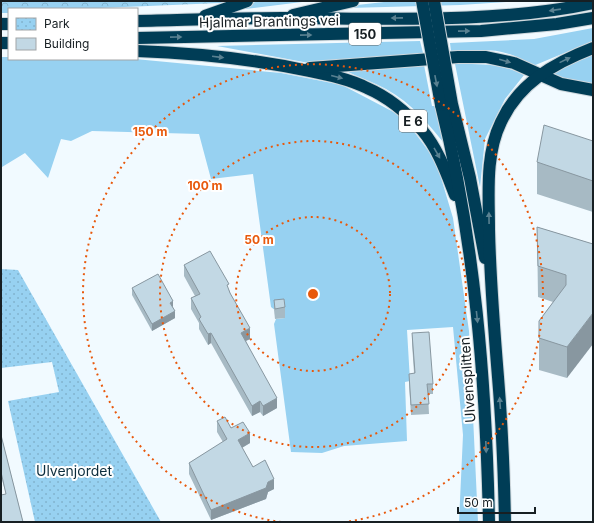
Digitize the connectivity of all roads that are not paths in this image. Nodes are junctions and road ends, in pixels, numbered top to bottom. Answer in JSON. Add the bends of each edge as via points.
{"nodes":[{"id":1,"x":247,"y":1,"type":"edge"},
{"id":2,"x":353,"y":1,"type":"edge"},
{"id":3,"x":422,"y":1,"type":"edge"},
{"id":4,"x":434,"y":1,"type":"edge"},
{"id":5,"x":593,"y":3,"type":"edge"},
{"id":6,"x":282,"y":18,"type":"junction"},
{"id":7,"x":593,"y":18,"type":"edge"},
{"id":8,"x":193,"y":20,"type":"junction"},
{"id":9,"x":138,"y":21,"type":"edge"},
{"id":10,"x":138,"y":38,"type":"edge"},
{"id":11,"x":593,"y":48,"type":"edge"},
{"id":12,"x":138,"y":51,"type":"edge"},
{"id":13,"x":298,"y":69,"type":"junction"},
{"id":14,"x":540,"y":75,"type":"junction"},
{"id":15,"x":593,"y":90,"type":"edge"},
{"id":16,"x":447,"y":105,"type":"junction"},
{"id":17,"x":466,"y":236,"type":"junction"},
{"id":18,"x":491,"y":285,"type":"junction"},
{"id":19,"x":489,"y":522,"type":"edge"},
{"id":20,"x":505,"y":522,"type":"edge"}],
"edges":[{"from":1,"to":8,"type":"highway"},
{"from":2,"to":6,"type":"highway"},
{"from":3,"to":16,"type":"highway","number":"E 6","one_way":true,"bridge":true},
{"from":4,"to":16,"type":"highway","number":"E 6","bridge":true},
{"from":5,"to":6,"type":"highway","name":"Hjalmar Brantings vei","number":"150","one_way":true,"via":[[554,10],[494,15]]},
{"from":6,"to":8,"type":"highway","name":"Hjalmar Brantings vei","number":"150"},
{"from":10,"to":7,"type":"highway","name":"Hjalmar Brantings vei","number":"150","one_way":true,"via":[[481,31]]},
{"from":8,"to":9,"type":"highway","name":"Hjalmar Brantings vei"},
{"from":14,"to":11,"type":"highway","number":"E 6","one_way":true,"via":[[561,62]]},
{"from":12,"to":13,"type":"highway","number":"E 6","one_way":true,"via":[[212,56]]},
{"from":13,"to":14,"type":"highway","one_way":true,"via":[[486,57],[505,60]]},
{"from":13,"to":17,"type":"highway","number":"E 6","one_way":true,"via":[[342,78],[368,88],[396,105],[410,118],[422,130],[440,157],[456,197]]},
{"from":14,"to":15,"type":"highway","via":[[561,84]]},
{"from":18,"to":14,"type":"highway","number":"E 6","one_way":true,"via":[[489,187],[494,142],[501,121],[512,102]]},
{"from":16,"to":17,"type":"highway","number":"E 6"},
{"from":16,"to":18,"type":"highway","number":"E 6","via":[[470,178]]},
{"from":17,"to":19,"type":"highway","name":"Ulvensplitten","number":"E 6","one_way":true,"via":[[482,372]]},
{"from":20,"to":18,"type":"highway","number":"E 6","one_way":true,"via":[[502,434]]}]}
